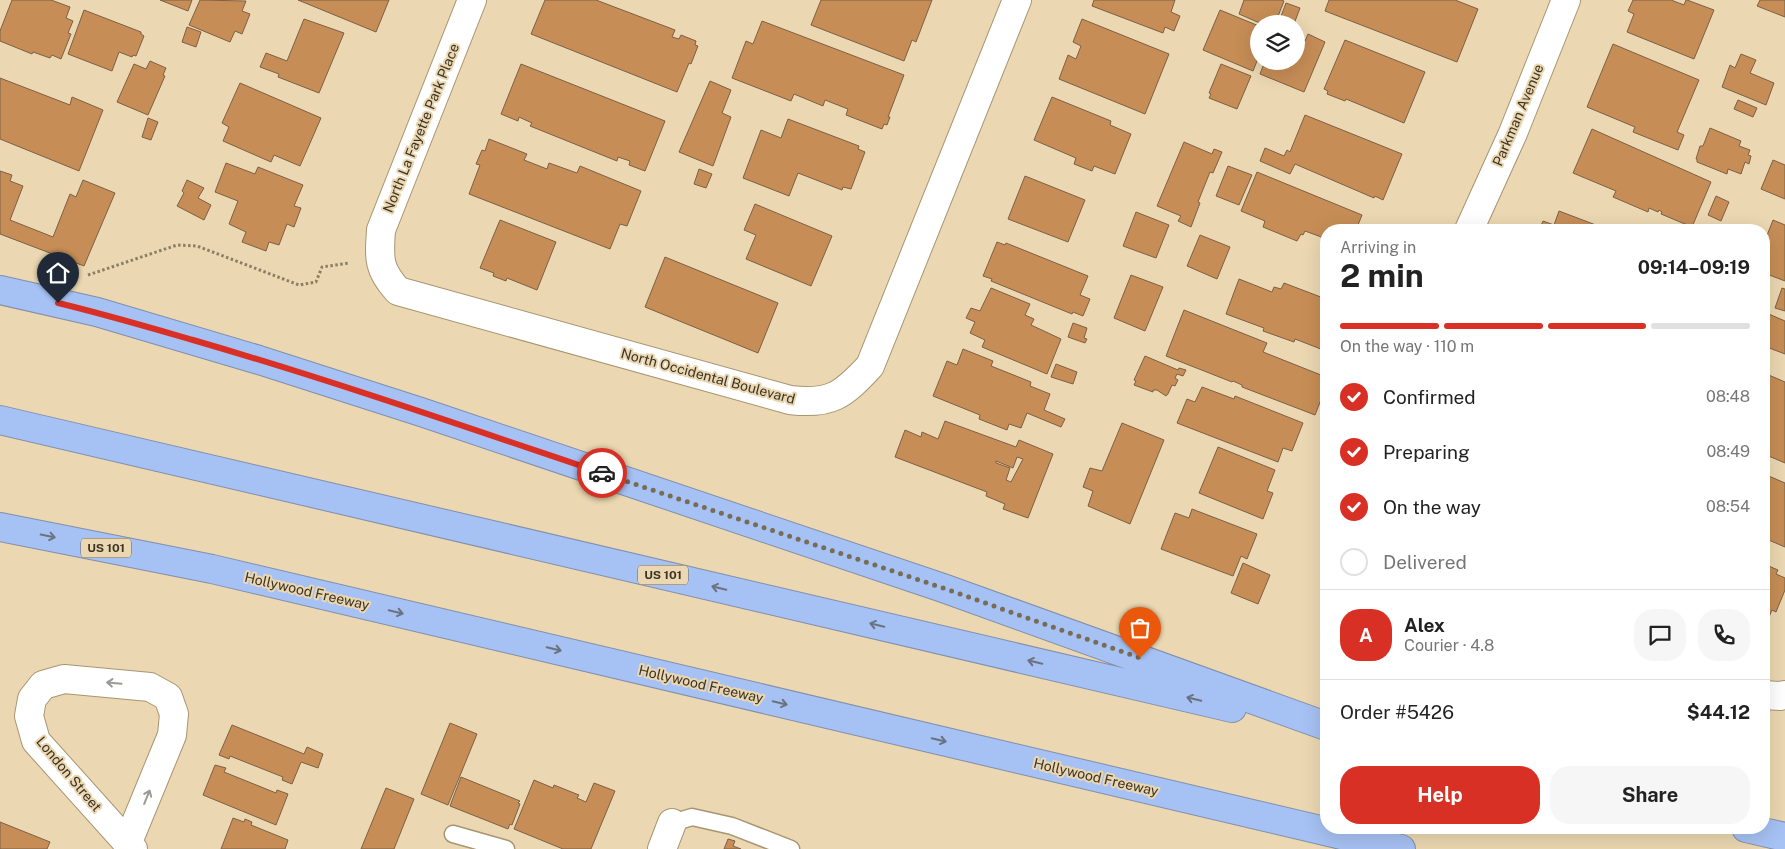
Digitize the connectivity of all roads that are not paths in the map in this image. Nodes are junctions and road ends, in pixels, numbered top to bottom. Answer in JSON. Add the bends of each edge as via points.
{"nodes":[{"id":1,"x":472,"y":0,"type":"edge"},
{"id":2,"x":1017,"y":0,"type":"edge"},
{"id":3,"x":1566,"y":0,"type":"edge"},
{"id":4,"x":1472,"y":224,"type":"edge"},
{"id":5,"x":379,"y":258,"type":"joint"},
{"id":6,"x":0,"y":290,"type":"edge"},
{"id":7,"x":0,"y":420,"type":"edge"},
{"id":8,"x":0,"y":526,"type":"edge"},
{"id":9,"x":1770,"y":695,"type":"edge"},
{"id":10,"x":1785,"y":695,"type":"edge"},
{"id":11,"x":1320,"y":726,"type":"edge"},
{"id":12,"x":1320,"y":727,"type":"edge"},
{"id":13,"x":672,"y":823,"type":"joint"},
{"id":14,"x":1320,"y":830,"type":"edge"},
{"id":15,"x":453,"y":834,"type":"dead end"},
{"id":16,"x":1337,"y":834,"type":"edge"},
{"id":17,"x":1770,"y":834,"type":"edge"},
{"id":18,"x":1785,"y":837,"type":"edge"},
{"id":19,"x":131,"y":845,"type":"edge"},
{"id":20,"x":506,"y":849,"type":"edge"},
{"id":21,"x":662,"y":849,"type":"edge"},
{"id":22,"x":791,"y":849,"type":"edge"},
{"id":23,"x":1401,"y":849,"type":"edge"}],
"edges":[{"from":1,"to":5,"type":"street","name":"North La Fayette Park Place","via":[[380,230]]},
{"from":2,"to":5,"type":"street","name":"North Occidental Boulevard","via":[[870,366],[850,387],[836,396],[804,402],[790,400],[398,291],[385,277]]},
{"from":3,"to":4,"type":"street","name":"Parkman Avenue","via":[[1513,133]]},
{"from":6,"to":11,"type":"highway","via":[[97,312],[422,412],[952,592]]},
{"from":12,"to":7,"type":"highway","number":"US 101","one_way":true},
{"from":8,"to":14,"type":"highway","name":"Hollywood Freeway","number":"US 101","one_way":true,"via":[[212,569]]},
{"from":9,"to":10,"type":"street"},
{"from":13,"to":21,"type":"street"},
{"from":13,"to":22,"type":"lane","via":[[692,817],[732,826]]},
{"from":15,"to":20,"type":"lane"},
{"from":16,"to":23,"type":"highway","name":"Hollywood Freeway","number":"US 101","one_way":true},
{"from":17,"to":18,"type":"highway"},
{"from":19,"to":19,"type":"street","name":"London Street","one_way":true,"via":[[172,735],[174,714],[168,697],[150,687],[64,679],[43,685],[32,699],[29,716],[36,741]]}]}
